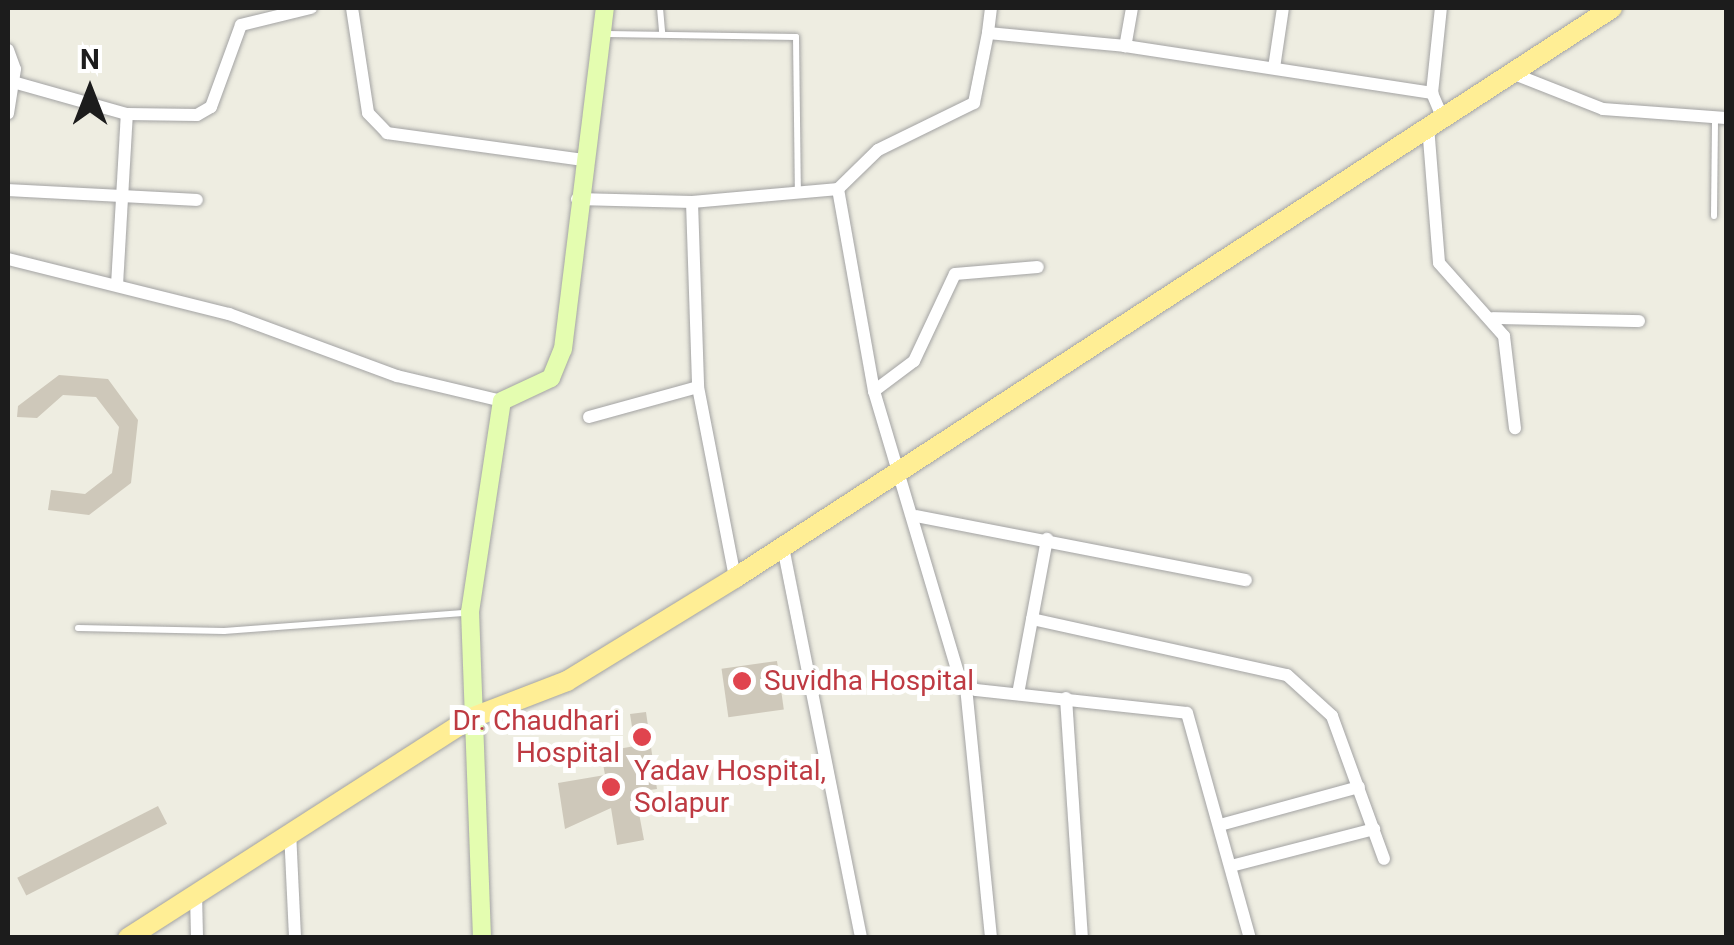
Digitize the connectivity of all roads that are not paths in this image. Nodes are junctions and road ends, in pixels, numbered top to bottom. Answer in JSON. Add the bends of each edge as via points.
{"nodes":[{"id":1,"x":310,"y":8,"type":"edge"},
{"id":2,"x":352,"y":8,"type":"edge"},
{"id":3,"x":605,"y":8,"type":"edge"},
{"id":4,"x":660,"y":8,"type":"edge"},
{"id":5,"x":991,"y":8,"type":"edge"},
{"id":6,"x":1132,"y":8,"type":"edge"},
{"id":7,"x":1283,"y":8,"type":"edge"},
{"id":8,"x":1441,"y":8,"type":"edge"},
{"id":9,"x":1612,"y":8,"type":"edge"},
{"id":10,"x":662,"y":32,"type":"junction"},
{"id":11,"x":988,"y":33,"type":"junction"},
{"id":12,"x":605,"y":34,"type":"junction"},
{"id":13,"x":1125,"y":46,"type":"junction"},
{"id":14,"x":8,"y":50,"type":"edge"},
{"id":15,"x":1274,"y":68,"type":"junction"},
{"id":16,"x":1509,"y":72,"type":"junction"},
{"id":17,"x":14,"y":82,"type":"junction"},
{"id":18,"x":1432,"y":92,"type":"junction"},
{"id":19,"x":8,"y":113,"type":"edge"},
{"id":20,"x":127,"y":114,"type":"junction"},
{"id":21,"x":1720,"y":118,"type":"edge"},
{"id":22,"x":1434,"y":119,"type":"junction"},
{"id":23,"x":584,"y":160,"type":"junction"},
{"id":24,"x":838,"y":189,"type":"junction"},
{"id":25,"x":8,"y":190,"type":"edge"},
{"id":26,"x":798,"y":193,"type":"junction"},
{"id":27,"x":197,"y":200,"type":"dead end"},
{"id":28,"x":575,"y":200,"type":"junction"},
{"id":29,"x":118,"y":202,"type":"junction"},
{"id":30,"x":692,"y":202,"type":"junction"},
{"id":31,"x":1714,"y":216,"type":"dead end"},
{"id":32,"x":8,"y":259,"type":"edge"},
{"id":33,"x":1038,"y":267,"type":"dead end"},
{"id":34,"x":117,"y":285,"type":"junction"},
{"id":35,"x":1494,"y":318,"type":"junction"},
{"id":36,"x":1640,"y":321,"type":"dead end"},
{"id":37,"x":698,"y":387,"type":"junction"},
{"id":38,"x":874,"y":392,"type":"junction"},
{"id":39,"x":502,"y":402,"type":"junction"},
{"id":40,"x":589,"y":416,"type":"dead end"},
{"id":41,"x":1515,"y":428,"type":"dead end"},
{"id":42,"x":902,"y":470,"type":"junction"},
{"id":43,"x":916,"y":516,"type":"junction"},
{"id":44,"x":1047,"y":540,"type":"junction"},
{"id":45,"x":783,"y":547,"type":"junction"},
{"id":46,"x":735,"y":578,"type":"junction"},
{"id":47,"x":1246,"y":580,"type":"dead end"},
{"id":48,"x":470,"y":612,"type":"junction"},
{"id":49,"x":1032,"y":618,"type":"junction"},
{"id":50,"x":78,"y":628,"type":"dead end"},
{"id":51,"x":966,"y":687,"type":"junction"},
{"id":52,"x":1018,"y":694,"type":"junction"},
{"id":53,"x":1066,"y":698,"type":"junction"},
{"id":54,"x":471,"y":718,"type":"junction"},
{"id":55,"x":1359,"y":788,"type":"junction"},
{"id":56,"x":1220,"y":825,"type":"junction"},
{"id":57,"x":1374,"y":829,"type":"junction"},
{"id":58,"x":290,"y":831,"type":"junction"},
{"id":59,"x":1384,"y":859,"type":"dead end"},
{"id":60,"x":1230,"y":866,"type":"junction"},
{"id":61,"x":196,"y":893,"type":"junction"},
{"id":62,"x":128,"y":938,"type":"edge"},
{"id":63,"x":198,"y":938,"type":"edge"},
{"id":64,"x":294,"y":938,"type":"edge"},
{"id":65,"x":482,"y":938,"type":"edge"},
{"id":66,"x":861,"y":938,"type":"edge"},
{"id":67,"x":991,"y":938,"type":"edge"},
{"id":68,"x":1082,"y":938,"type":"edge"},
{"id":69,"x":1250,"y":938,"type":"edge"}],
"edges":[{"from":1,"to":20,"type":"street","via":[[242,25],[204,113]]},
{"from":2,"to":23,"type":"street","via":[[368,113],[387,133]]},
{"from":3,"to":12,"type":"main road"},
{"from":4,"to":10,"type":"lane"},
{"from":5,"to":11,"type":"street"},
{"from":6,"to":13,"type":"street"},
{"from":7,"to":15,"type":"street"},
{"from":8,"to":18,"type":"street"},
{"from":9,"to":16,"type":"main road"},
{"from":10,"to":12,"type":"lane"},
{"from":10,"to":26,"type":"lane","via":[[796,36]]},
{"from":11,"to":13,"type":"street"},
{"from":11,"to":24,"type":"street","via":[[974,103],[878,150]]},
{"from":12,"to":23,"type":"main road"},
{"from":13,"to":15,"type":"street"},
{"from":14,"to":17,"type":"street"},
{"from":15,"to":18,"type":"street"},
{"from":16,"to":21,"type":"street","via":[[1603,109]]},
{"from":16,"to":22,"type":"main road"},
{"from":17,"to":19,"type":"street"},
{"from":17,"to":20,"type":"street"},
{"from":18,"to":22,"type":"street"},
{"from":20,"to":29,"type":"street"},
{"from":21,"to":31,"type":"lane"},
{"from":22,"to":35,"type":"street","via":[[1440,263]]},
{"from":22,"to":42,"type":"main road"},
{"from":23,"to":28,"type":"main road"},
{"from":24,"to":26,"type":"street"},
{"from":24,"to":38,"type":"street"},
{"from":25,"to":29,"type":"street"},
{"from":26,"to":30,"type":"street"},
{"from":27,"to":29,"type":"street"},
{"from":28,"to":30,"type":"street"},
{"from":28,"to":39,"type":"main road","via":[[559,365],[544,384]]},
{"from":29,"to":34,"type":"street"},
{"from":30,"to":37,"type":"street"},
{"from":32,"to":34,"type":"street"},
{"from":33,"to":38,"type":"street","via":[[954,274],[921,350]]},
{"from":34,"to":39,"type":"street"},
{"from":35,"to":36,"type":"street"},
{"from":35,"to":41,"type":"street"},
{"from":37,"to":40,"type":"street"},
{"from":37,"to":46,"type":"street"},
{"from":38,"to":42,"type":"street"},
{"from":39,"to":48,"type":"main road"},
{"from":42,"to":43,"type":"street"},
{"from":42,"to":45,"type":"main road"},
{"from":43,"to":44,"type":"street"},
{"from":43,"to":51,"type":"street"},
{"from":44,"to":47,"type":"street"},
{"from":44,"to":49,"type":"street"},
{"from":45,"to":46,"type":"main road"},
{"from":45,"to":66,"type":"street"},
{"from":46,"to":54,"type":"main road","via":[[568,681]]},
{"from":48,"to":50,"type":"lane","via":[[224,631]]},
{"from":48,"to":54,"type":"main road"},
{"from":49,"to":52,"type":"street"},
{"from":49,"to":55,"type":"street","via":[[1276,668],[1325,706]]},
{"from":51,"to":52,"type":"street"},
{"from":51,"to":67,"type":"street"},
{"from":52,"to":53,"type":"street"},
{"from":53,"to":56,"type":"street","via":[[1187,713]]},
{"from":53,"to":68,"type":"street"},
{"from":54,"to":58,"type":"main road"},
{"from":54,"to":65,"type":"main road"},
{"from":55,"to":56,"type":"street"},
{"from":55,"to":57,"type":"street"},
{"from":56,"to":60,"type":"street"},
{"from":57,"to":59,"type":"street"},
{"from":57,"to":60,"type":"street"},
{"from":58,"to":61,"type":"main road"},
{"from":58,"to":64,"type":"street"},
{"from":60,"to":69,"type":"street"},
{"from":61,"to":62,"type":"main road"},
{"from":61,"to":63,"type":"street"}]}
